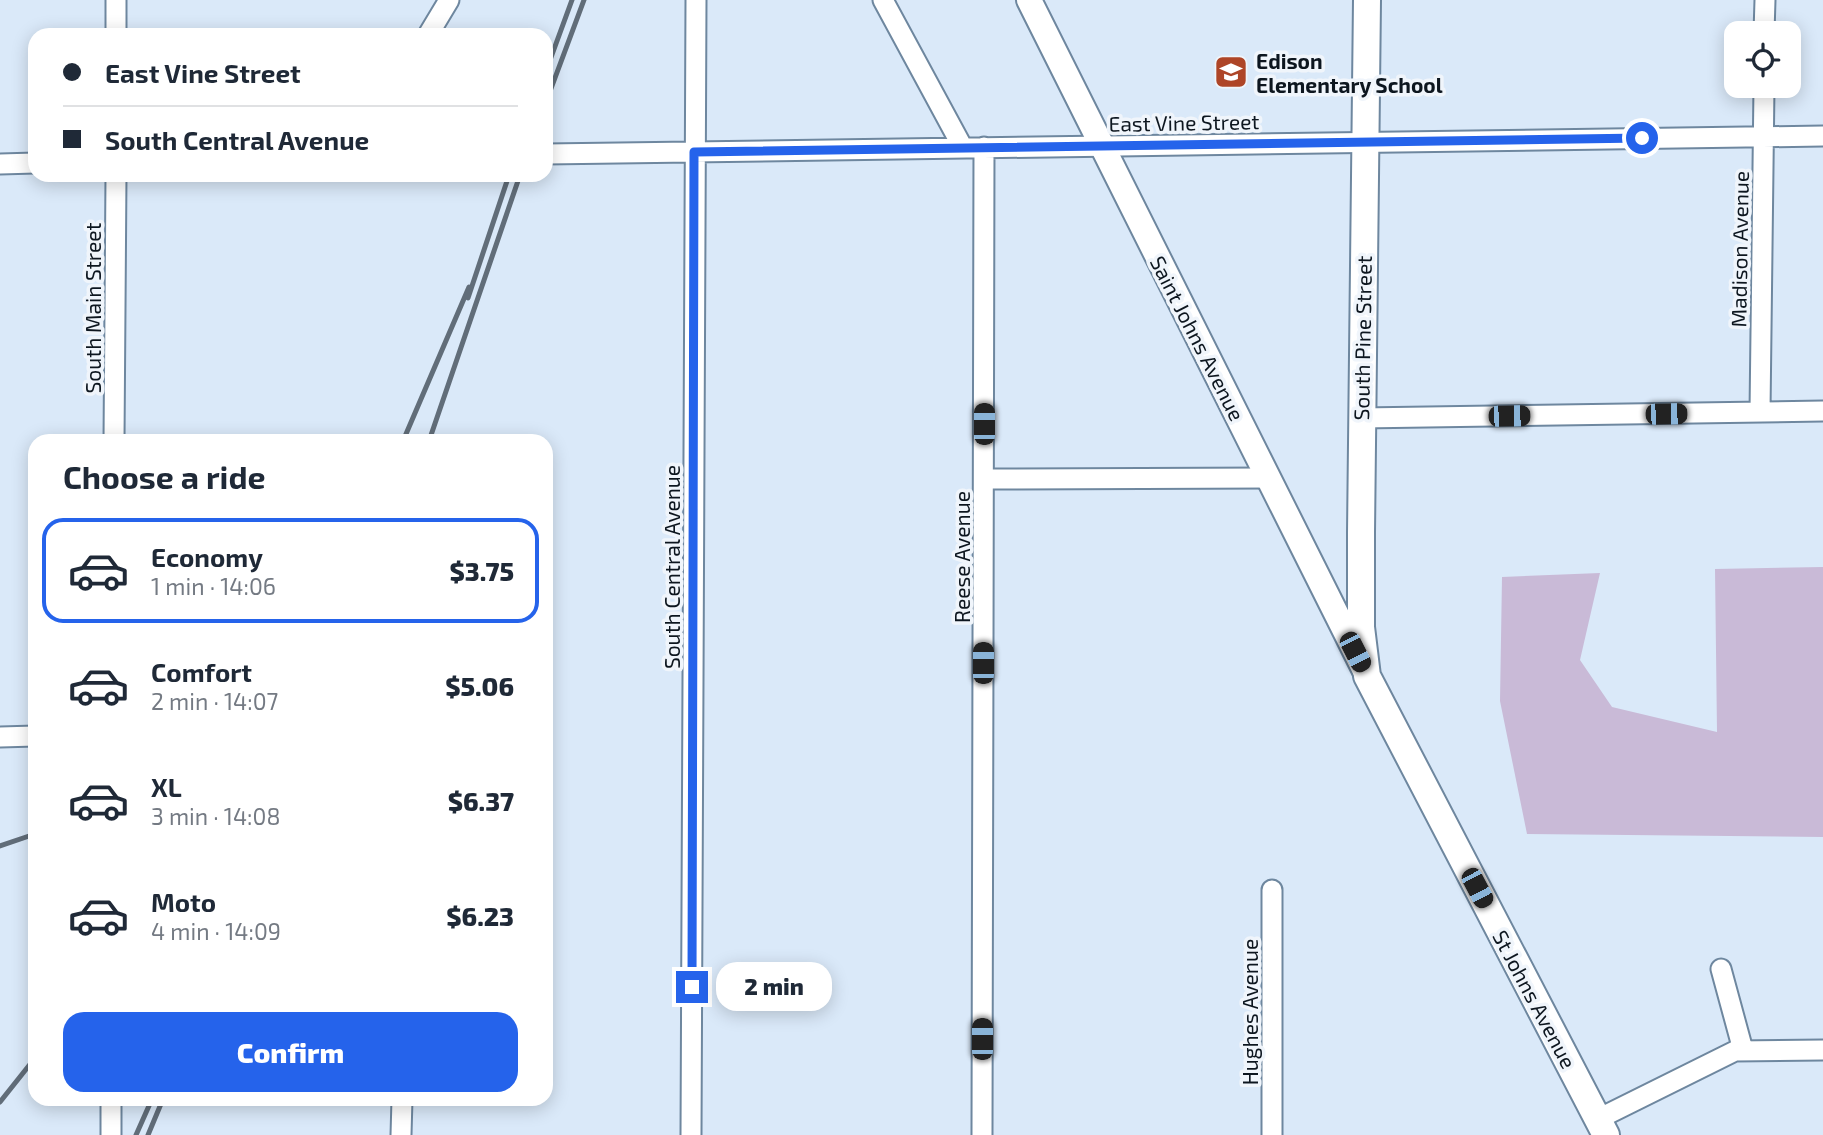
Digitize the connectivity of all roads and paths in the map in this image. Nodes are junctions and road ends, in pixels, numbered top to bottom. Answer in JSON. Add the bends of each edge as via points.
{"nodes":[{"id":1,"x":116,"y":0,"type":"edge"},
{"id":2,"x":449,"y":0,"type":"edge"},
{"id":3,"x":696,"y":0,"type":"edge"},
{"id":4,"x":883,"y":0,"type":"edge"},
{"id":5,"x":1029,"y":0,"type":"edge"},
{"id":6,"x":1367,"y":0,"type":"edge"},
{"id":7,"x":1765,"y":0,"type":"edge"},
{"id":8,"x":1764,"y":21,"type":"edge"},
{"id":9,"x":116,"y":28,"type":"edge"},
{"id":10,"x":432,"y":28,"type":"edge"},
{"id":11,"x":1764,"y":98,"type":"edge"},
{"id":12,"x":1763,"y":136,"type":"junction"},
{"id":13,"x":1823,"y":136,"type":"edge"},
{"id":14,"x":1365,"y":141,"type":"junction"},
{"id":15,"x":1102,"y":146,"type":"junction"},
{"id":16,"x":984,"y":147,"type":"junction"},
{"id":17,"x":963,"y":148,"type":"junction"},
{"id":18,"x":694,"y":152,"type":"junction"},
{"id":19,"x":553,"y":154,"type":"edge"},
{"id":20,"x":28,"y":163,"type":"edge"},
{"id":21,"x":0,"y":164,"type":"edge"},
{"id":22,"x":116,"y":182,"type":"edge"},
{"id":23,"x":1823,"y":411,"type":"edge"},
{"id":24,"x":1760,"y":412,"type":"junction"},
{"id":25,"x":1361,"y":418,"type":"junction"},
{"id":26,"x":114,"y":434,"type":"edge"},
{"id":27,"x":1268,"y":478,"type":"junction"},
{"id":28,"x":984,"y":479,"type":"junction"},
{"id":29,"x":1367,"y":676,"type":"junction"},
{"id":30,"x":28,"y":736,"type":"edge"},
{"id":31,"x":0,"y":737,"type":"edge"},
{"id":32,"x":1272,"y":890,"type":"dead end"},
{"id":33,"x":1721,"y":969,"type":"dead end"},
{"id":34,"x":1743,"y":1050,"type":"junction"},
{"id":35,"x":1823,"y":1050,"type":"edge"},
{"id":36,"x":111,"y":1106,"type":"edge"},
{"id":37,"x":401,"y":1106,"type":"edge"},
{"id":38,"x":1602,"y":1127,"type":"edge"},
{"id":39,"x":111,"y":1135,"type":"edge"},
{"id":40,"x":401,"y":1135,"type":"edge"},
{"id":41,"x":691,"y":1135,"type":"edge"},
{"id":42,"x":982,"y":1135,"type":"edge"},
{"id":43,"x":1272,"y":1135,"type":"edge"}],
"edges":[{"from":1,"to":9,"type":"street"},
{"from":2,"to":10,"type":"street"},
{"from":3,"to":18,"type":"street","name":"South Central Avenue"},
{"from":4,"to":17,"type":"street"},
{"from":5,"to":15,"type":"street","name":"Saint Johns Avenue"},
{"from":6,"to":14,"type":"main road","name":"South Pine Street"},
{"from":7,"to":8,"type":"street"},
{"from":11,"to":12,"type":"street","name":"Madison Avenue"},
{"from":12,"to":13,"type":"street","name":"East Vine Street"},
{"from":12,"to":14,"type":"street","name":"East Vine Street"},
{"from":12,"to":24,"type":"street","name":"Madison Avenue"},
{"from":14,"to":15,"type":"street","name":"East Vine Street"},
{"from":14,"to":25,"type":"main road","name":"South Pine Street"},
{"from":15,"to":16,"type":"street","name":"East Vine Street"},
{"from":15,"to":27,"type":"street","name":"Saint Johns Avenue"},
{"from":16,"to":17,"type":"street","name":"East Vine Street"},
{"from":16,"to":28,"type":"street","name":"Reese Avenue"},
{"from":17,"to":18,"type":"street","name":"East Vine Street"},
{"from":18,"to":19,"type":"street","name":"East Vine Street"},
{"from":18,"to":41,"type":"street","name":"South Central Avenue"},
{"from":20,"to":21,"type":"street"},
{"from":22,"to":26,"type":"street","name":"South Main Street"},
{"from":23,"to":24,"type":"street"},
{"from":24,"to":25,"type":"street"},
{"from":25,"to":29,"type":"main road","name":"South Pine Street","via":[[1361,627]]},
{"from":27,"to":28,"type":"street"},
{"from":27,"to":29,"type":"street","name":"Saint Johns Avenue"},
{"from":28,"to":42,"type":"street","name":"Reese Avenue"},
{"from":29,"to":38,"type":"main road","name":"St Johns Avenue"},
{"from":30,"to":31,"type":"street"},
{"from":32,"to":43,"type":"street","name":"Hughes Avenue"},
{"from":33,"to":34,"type":"street"},
{"from":34,"to":35,"type":"street"},
{"from":34,"to":38,"type":"street","via":[[1707,1063]]},
{"from":36,"to":39,"type":"street"},
{"from":37,"to":40,"type":"street"}]}
